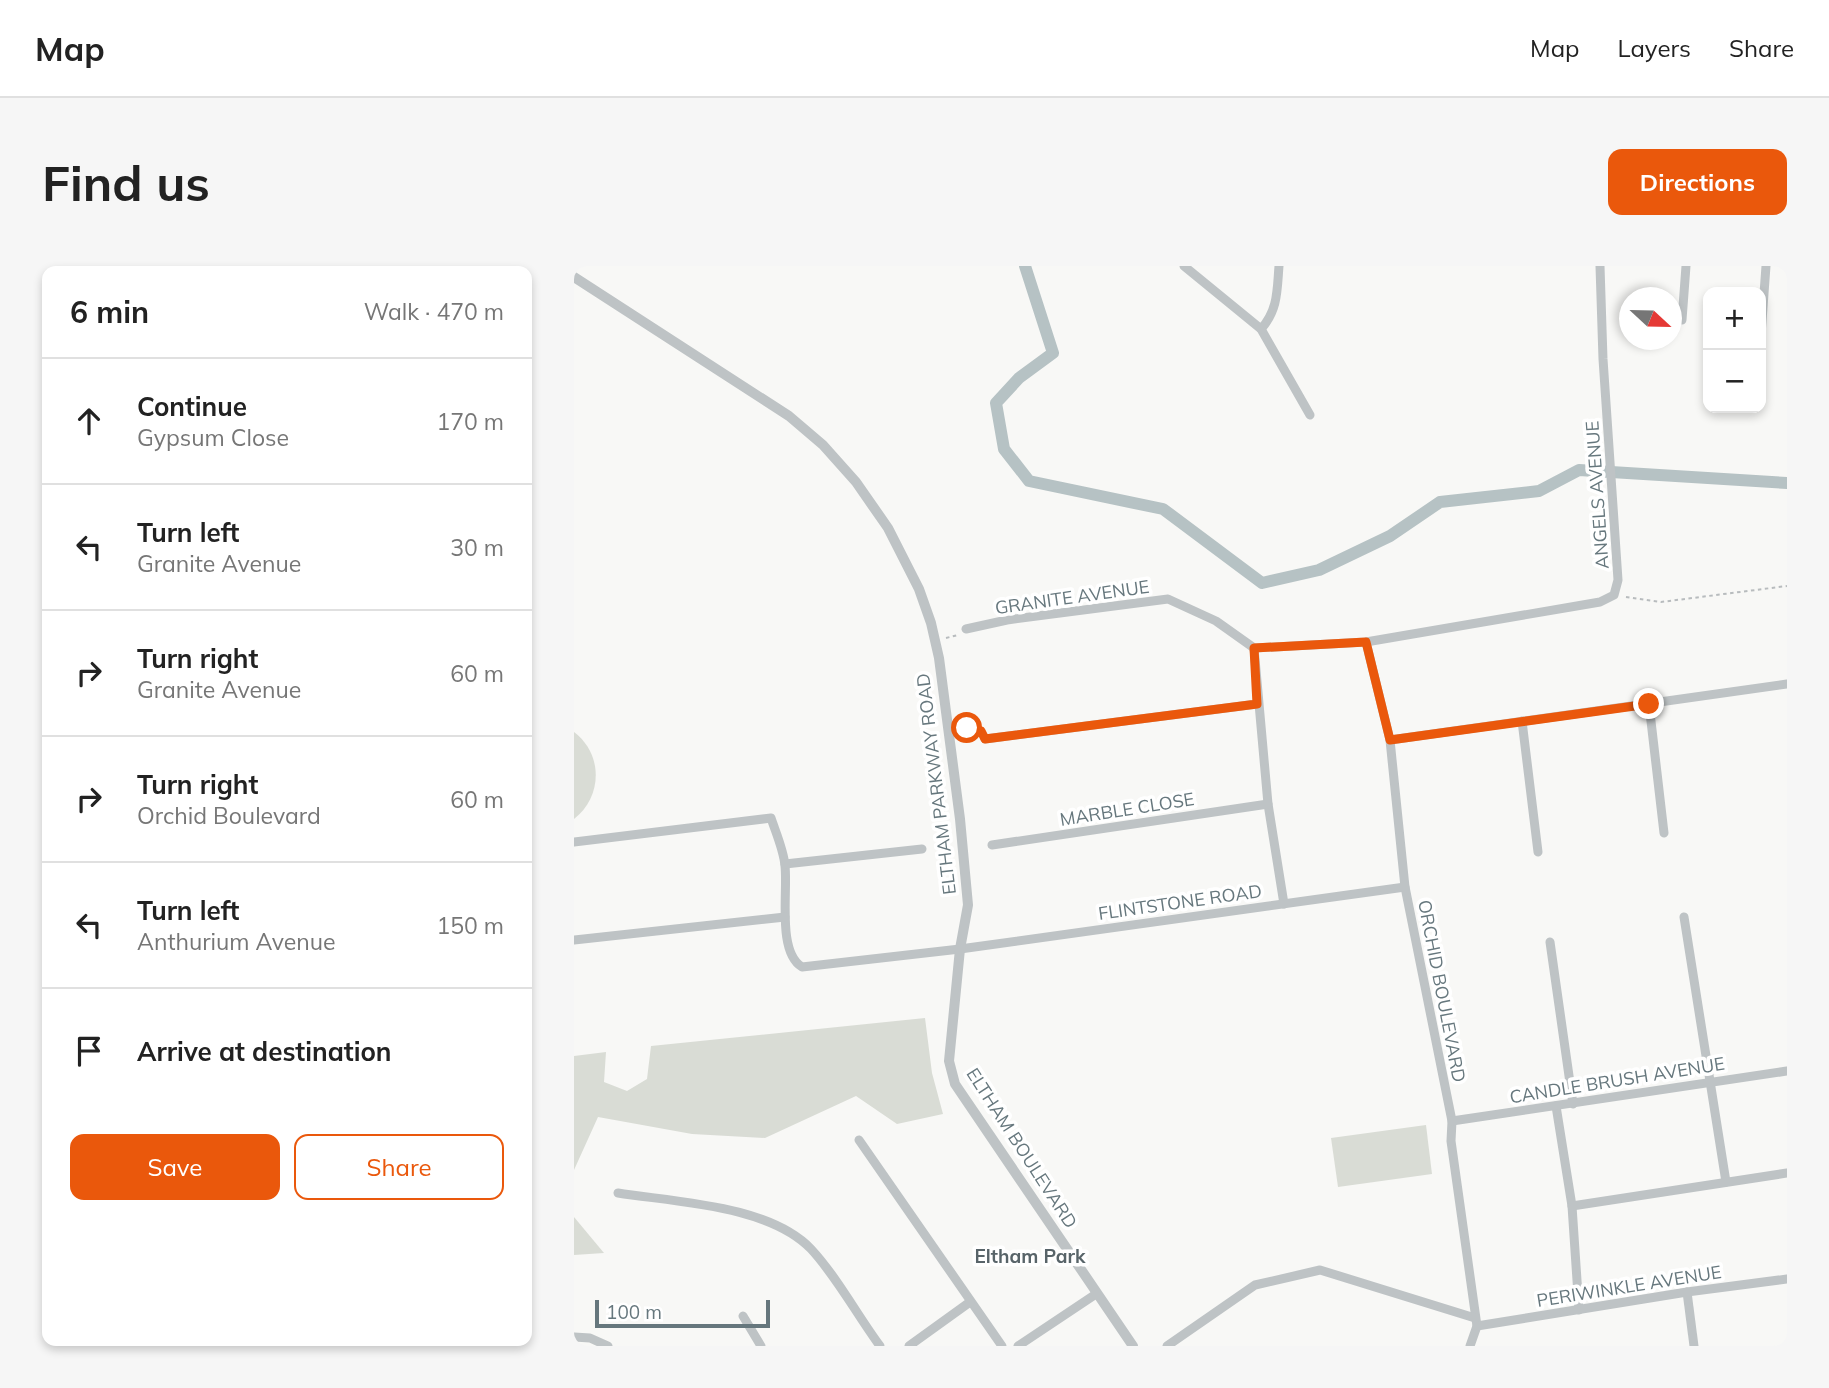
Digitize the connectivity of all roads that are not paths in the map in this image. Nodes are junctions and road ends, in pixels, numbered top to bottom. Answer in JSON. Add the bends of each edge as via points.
{"nodes":[{"id":1,"x":1184,"y":266,"type":"edge"},
{"id":2,"x":1279,"y":266,"type":"edge"},
{"id":3,"x":1600,"y":266,"type":"edge"},
{"id":4,"x":1686,"y":266,"type":"edge"},
{"id":5,"x":1766,"y":266,"type":"edge"},
{"id":6,"x":574,"y":277,"type":"edge"},
{"id":7,"x":1764,"y":287,"type":"edge"},
{"id":8,"x":1682,"y":320,"type":"dead end"},
{"id":9,"x":1261,"y":329,"type":"junction"},
{"id":10,"x":1310,"y":415,"type":"dead end"},
{"id":11,"x":966,"y":629,"type":"road end"},
{"id":12,"x":1366,"y":642,"type":"junction"},
{"id":13,"x":1254,"y":648,"type":"junction"},
{"id":14,"x":1787,"y":684,"type":"edge"},
{"id":15,"x":1257,"y":704,"type":"junction"},
{"id":16,"x":1649,"y":704,"type":"junction"},
{"id":17,"x":1521,"y":721,"type":"junction"},
{"id":18,"x":985,"y":739,"type":"road end"},
{"id":19,"x":1390,"y":740,"type":"junction"},
{"id":20,"x":1268,"y":804,"type":"junction"},
{"id":21,"x":1664,"y":833,"type":"dead end"},
{"id":22,"x":574,"y":842,"type":"edge"},
{"id":23,"x":992,"y":845,"type":"dead end"},
{"id":24,"x":922,"y":849,"type":"dead end"},
{"id":25,"x":1538,"y":852,"type":"dead end"},
{"id":26,"x":785,"y":864,"type":"junction"},
{"id":27,"x":1405,"y":887,"type":"junction"},
{"id":28,"x":1284,"y":904,"type":"junction"},
{"id":29,"x":785,"y":917,"type":"junction"},
{"id":30,"x":1684,"y":917,"type":"dead end"},
{"id":31,"x":574,"y":940,"type":"edge"},
{"id":32,"x":1550,"y":942,"type":"dead end"},
{"id":33,"x":960,"y":948,"type":"junction"},
{"id":34,"x":1787,"y":1071,"type":"edge"},
{"id":35,"x":1709,"y":1082,"type":"junction"},
{"id":36,"x":1573,"y":1104,"type":"junction"},
{"id":37,"x":1556,"y":1106,"type":"junction"},
{"id":38,"x":1452,"y":1121,"type":"junction"},
{"id":39,"x":859,"y":1140,"type":"dead end"},
{"id":40,"x":1787,"y":1173,"type":"edge"},
{"id":41,"x":1726,"y":1182,"type":"junction"},
{"id":42,"x":618,"y":1193,"type":"dead end"},
{"id":43,"x":1572,"y":1206,"type":"junction"},
{"id":44,"x":1787,"y":1279,"type":"edge"},
{"id":45,"x":1687,"y":1292,"type":"junction"},
{"id":46,"x":1096,"y":1294,"type":"junction"},
{"id":47,"x":970,"y":1302,"type":"junction"},
{"id":48,"x":1579,"y":1310,"type":"junction"},
{"id":49,"x":743,"y":1316,"type":"dead end"},
{"id":50,"x":1476,"y":1322,"type":"junction"},
{"id":51,"x":574,"y":1337,"type":"edge"},
{"id":52,"x":608,"y":1346,"type":"edge"},
{"id":53,"x":761,"y":1346,"type":"edge"},
{"id":54,"x":880,"y":1346,"type":"edge"},
{"id":55,"x":909,"y":1346,"type":"edge"},
{"id":56,"x":1002,"y":1346,"type":"edge"},
{"id":57,"x":1018,"y":1346,"type":"edge"},
{"id":58,"x":1133,"y":1346,"type":"edge"},
{"id":59,"x":1167,"y":1346,"type":"edge"},
{"id":60,"x":1470,"y":1346,"type":"edge"},
{"id":61,"x":1694,"y":1346,"type":"edge"}],
"edges":[{"from":1,"to":9,"type":"street"},
{"from":2,"to":9,"type":"street","via":[[1277,302]]},
{"from":3,"to":12,"type":"street","name":"ANGELS AVENUE","via":[[1618,580],[1614,595],[1600,602]]},
{"from":4,"to":8,"type":"street"},
{"from":5,"to":7,"type":"street"},
{"from":6,"to":33,"type":"street","name":"ELTHAM PARKWAY ROAD","via":[[789,416],[856,482],[888,528],[919,589],[935,640],[968,905]]},
{"from":9,"to":10,"type":"street"},
{"from":11,"to":13,"type":"street","name":"GRANITE AVENUE","via":[[1168,599],[1216,621]]},
{"from":12,"to":13,"type":"street"},
{"from":12,"to":19,"type":"street","name":"ORCHID BOULEVARD"},
{"from":13,"to":15,"type":"street"},
{"from":14,"to":16,"type":"street"},
{"from":15,"to":18,"type":"street"},
{"from":15,"to":20,"type":"street"},
{"from":16,"to":17,"type":"street"},
{"from":16,"to":21,"type":"street"},
{"from":17,"to":19,"type":"street"},
{"from":17,"to":25,"type":"street"},
{"from":19,"to":27,"type":"street","name":"ORCHID BOULEVARD"},
{"from":20,"to":23,"type":"street","name":"MARBLE CLOSE"},
{"from":20,"to":28,"type":"street"},
{"from":22,"to":26,"type":"street","via":[[771,818]]},
{"from":24,"to":26,"type":"street"},
{"from":26,"to":29,"type":"street"},
{"from":27,"to":28,"type":"street","name":"FLINTSTONE ROAD"},
{"from":27,"to":38,"type":"street","name":"ORCHID BOULEVARD"},
{"from":28,"to":33,"type":"street","name":"FLINTSTONE ROAD"},
{"from":29,"to":31,"type":"street"},
{"from":29,"to":33,"type":"street","name":"FLINTSTONE ROAD","via":[[794,962],[802,967]]},
{"from":30,"to":35,"type":"street"},
{"from":32,"to":36,"type":"street"},
{"from":33,"to":46,"type":"street","name":"ELTHAM BOULEVARD","via":[[949,1061],[956,1084]]},
{"from":34,"to":35,"type":"street","name":"CANDLE BRUSH AVENUE"},
{"from":35,"to":36,"type":"street","name":"CANDLE BRUSH AVENUE"},
{"from":35,"to":41,"type":"street"},
{"from":36,"to":37,"type":"street","name":"CANDLE BRUSH AVENUE"},
{"from":37,"to":38,"type":"street","name":"CANDLE BRUSH AVENUE"},
{"from":37,"to":43,"type":"street"},
{"from":38,"to":50,"type":"street","name":"ORCHID BOULEVARD"},
{"from":39,"to":47,"type":"street"},
{"from":40,"to":41,"type":"street"},
{"from":41,"to":43,"type":"street"},
{"from":42,"to":54,"type":"street","via":[[741,1213],[793,1234],[811,1250]]},
{"from":43,"to":48,"type":"street"},
{"from":44,"to":45,"type":"street","name":"PERIWINKLE AVENUE"},
{"from":45,"to":48,"type":"street","name":"PERIWINKLE AVENUE"},
{"from":45,"to":61,"type":"street"},
{"from":46,"to":57,"type":"street"},
{"from":46,"to":58,"type":"street","name":"ELTHAM BOULEVARD"},
{"from":47,"to":55,"type":"street"},
{"from":47,"to":56,"type":"street"},
{"from":48,"to":50,"type":"street","name":"PERIWINKLE AVENUE"},
{"from":49,"to":53,"type":"street"},
{"from":50,"to":59,"type":"street","via":[[1320,1270],[1255,1285]]},
{"from":50,"to":60,"type":"street","name":"ORCHID BOULEVARD"},
{"from":51,"to":52,"type":"street"}]}
